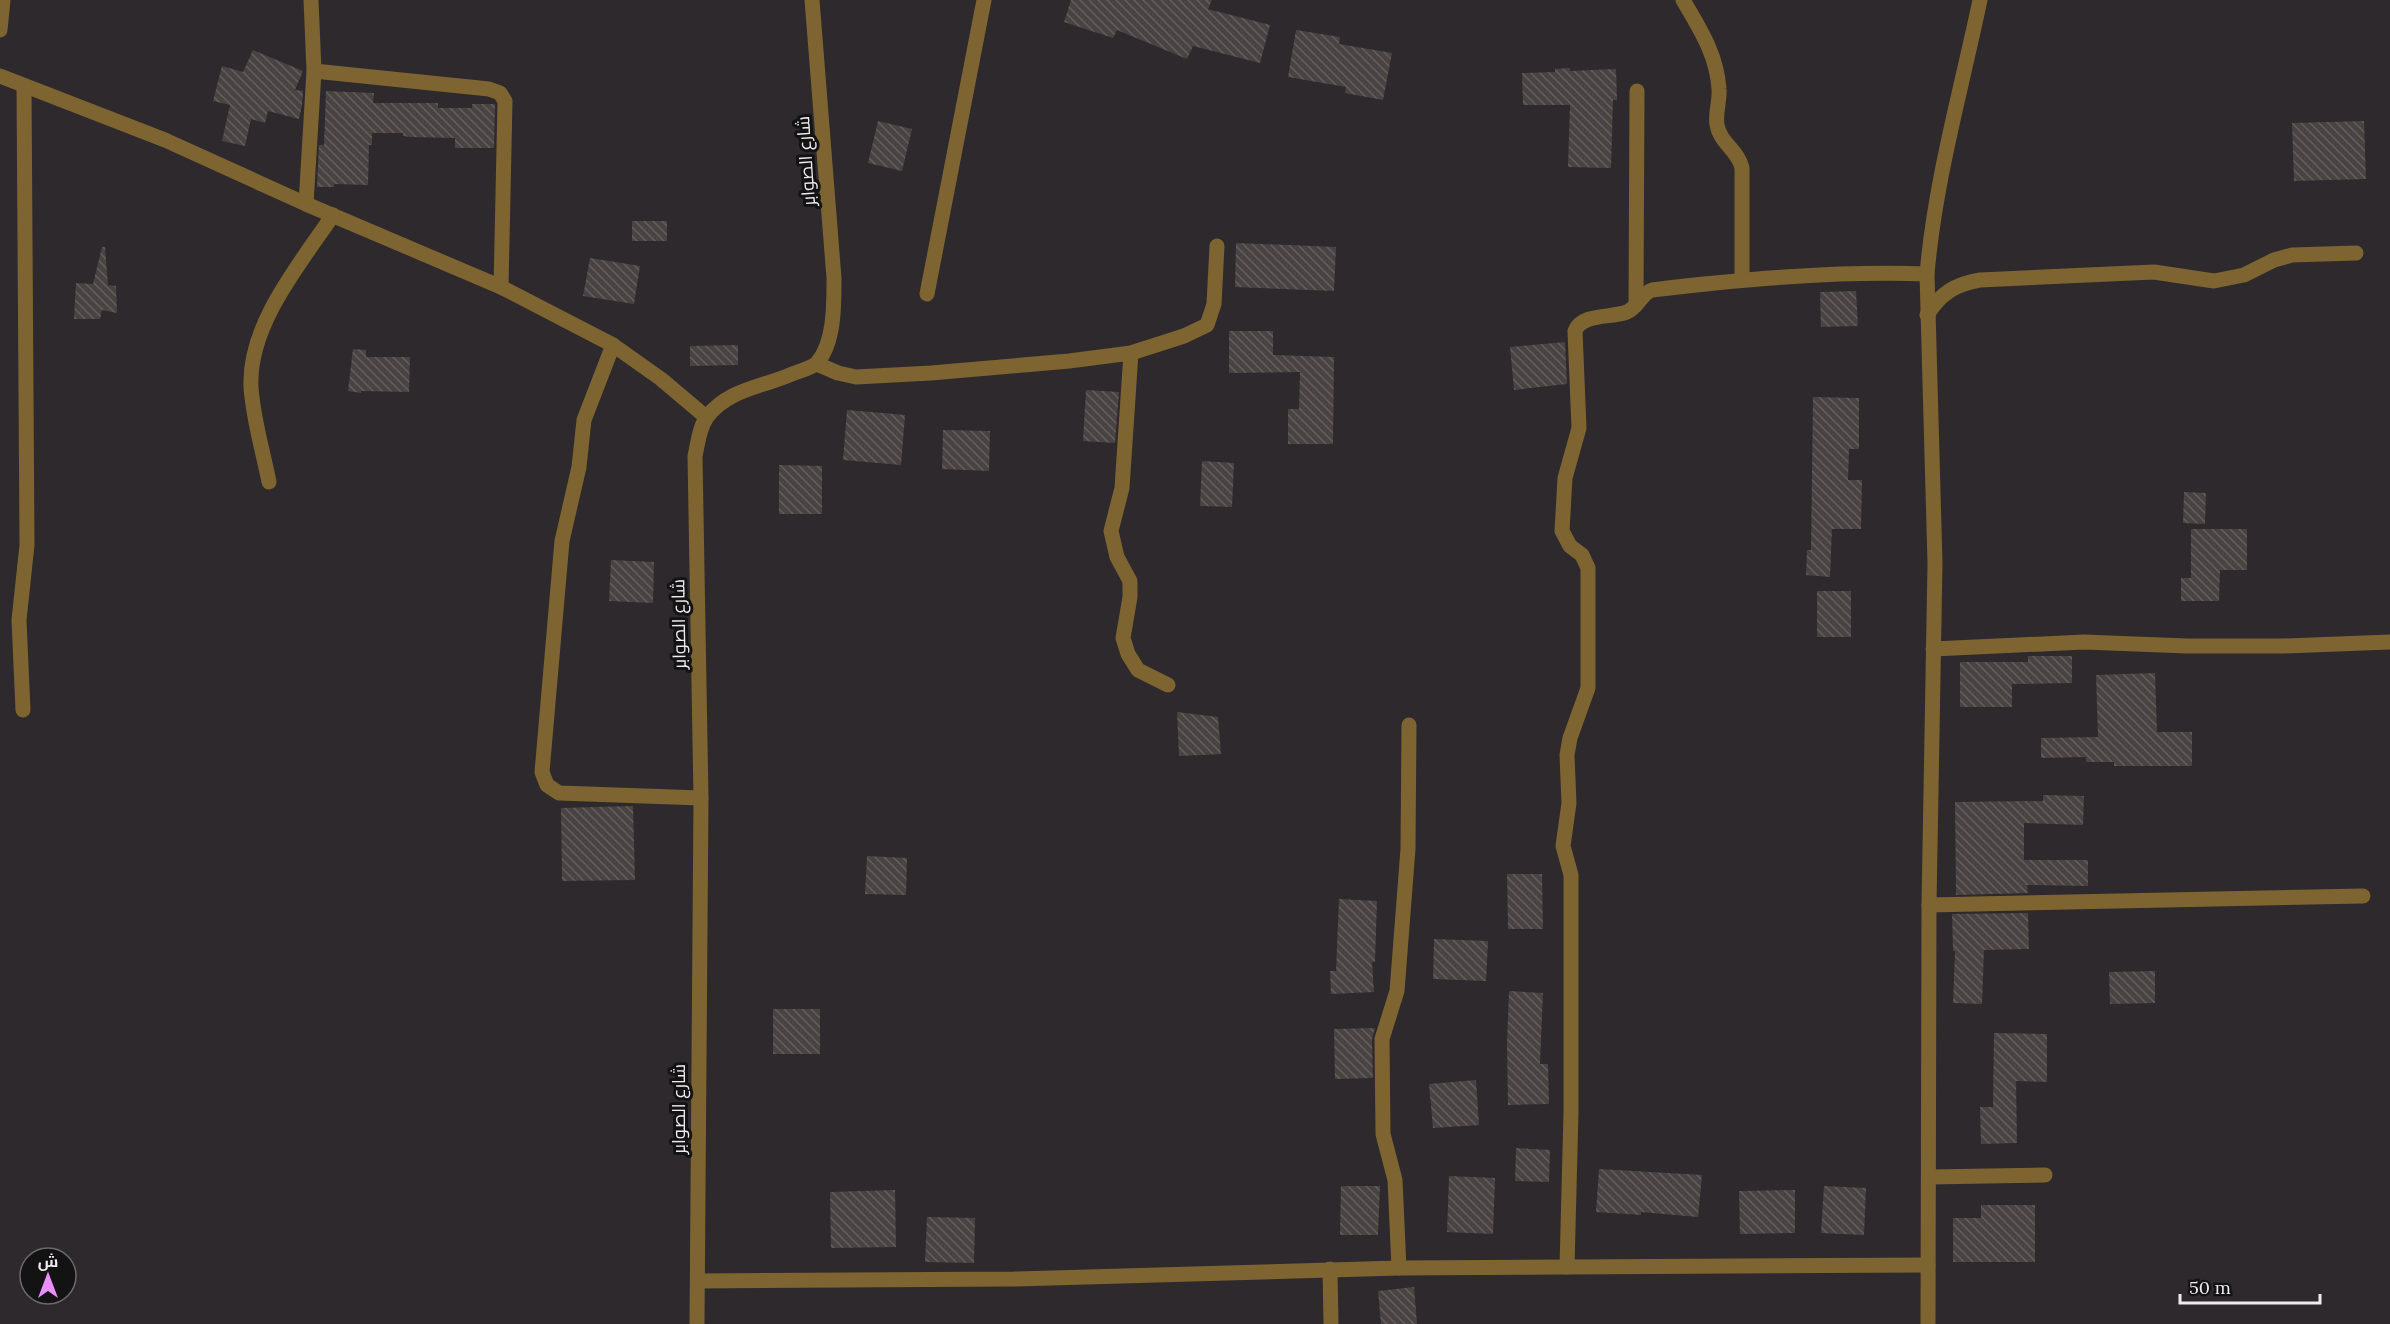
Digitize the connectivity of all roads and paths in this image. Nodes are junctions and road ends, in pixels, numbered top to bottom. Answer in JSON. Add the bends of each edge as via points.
{"nodes":[{"id":1,"x":3,"y":0,"type":"edge"},
{"id":2,"x":311,"y":0,"type":"edge"},
{"id":3,"x":812,"y":0,"type":"edge"},
{"id":4,"x":984,"y":0,"type":"edge"},
{"id":5,"x":1683,"y":0,"type":"edge"},
{"id":6,"x":1980,"y":0,"type":"edge"},
{"id":7,"x":0,"y":30,"type":"edge"},
{"id":8,"x":315,"y":71,"type":"junction"},
{"id":9,"x":0,"y":76,"type":"edge"},
{"id":10,"x":24,"y":87,"type":"junction"},
{"id":11,"x":1638,"y":91,"type":"dead end"},
{"id":12,"x":306,"y":204,"type":"junction"},
{"id":13,"x":333,"y":214,"type":"junction"},
{"id":14,"x":1216,"y":246,"type":"dead end"},
{"id":15,"x":2356,"y":253,"type":"dead end"},
{"id":16,"x":1926,"y":274,"type":"junction"},
{"id":17,"x":1742,"y":279,"type":"junction"},
{"id":18,"x":501,"y":287,"type":"junction"},
{"id":19,"x":927,"y":294,"type":"dead end"},
{"id":20,"x":1636,"y":304,"type":"junction"},
{"id":21,"x":1927,"y":315,"type":"junction"},
{"id":22,"x":613,"y":345,"type":"junction"},
{"id":23,"x":1131,"y":353,"type":"junction"},
{"id":24,"x":817,"y":364,"type":"junction"},
{"id":25,"x":706,"y":417,"type":"junction"},
{"id":26,"x":269,"y":482,"type":"dead end"},
{"id":27,"x":2390,"y":642,"type":"edge"},
{"id":28,"x":1933,"y":649,"type":"junction"},
{"id":29,"x":1168,"y":686,"type":"dead end"},
{"id":30,"x":23,"y":710,"type":"dead end"},
{"id":31,"x":1409,"y":725,"type":"dead end"},
{"id":32,"x":702,"y":798,"type":"junction"},
{"id":33,"x":2363,"y":896,"type":"dead end"},
{"id":34,"x":1929,"y":905,"type":"junction"},
{"id":35,"x":2045,"y":1175,"type":"dead end"},
{"id":36,"x":1929,"y":1177,"type":"junction"},
{"id":37,"x":1928,"y":1265,"type":"junction"},
{"id":38,"x":1568,"y":1267,"type":"junction"},
{"id":39,"x":1399,"y":1268,"type":"junction"},
{"id":40,"x":1330,"y":1269,"type":"junction"},
{"id":41,"x":698,"y":1281,"type":"junction"},
{"id":42,"x":698,"y":1324,"type":"edge"},
{"id":43,"x":1331,"y":1324,"type":"edge"},
{"id":44,"x":1928,"y":1324,"type":"edge"}],
"edges":[{"from":1,"to":7,"type":"street"},
{"from":2,"to":8,"type":"street"},
{"from":3,"to":24,"type":"street","name":"شارع الصوابر","via":[[834,278],[832,322]]},
{"from":4,"to":19,"type":"street"},
{"from":5,"to":17,"type":"street","via":[[1713,55],[1720,93],[1717,124],[1742,168]]},
{"from":6,"to":16,"type":"street","via":[[1957,99]]},
{"from":8,"to":12,"type":"street"},
{"from":8,"to":18,"type":"street","via":[[500,93],[505,101]]},
{"from":9,"to":10,"type":"street"},
{"from":10,"to":12,"type":"street","via":[[165,140]]},
{"from":10,"to":30,"type":"street","via":[[27,545],[19,620]]},
{"from":11,"to":20,"type":"street"},
{"from":12,"to":13,"type":"street"},
{"from":13,"to":18,"type":"street"},
{"from":13,"to":26,"type":"street","via":[[268,314],[254,350],[251,387]]},
{"from":14,"to":23,"type":"street","via":[[1214,304],[1207,325]]},
{"from":15,"to":21,"type":"street","via":[[2292,255],[2244,275],[2214,281],[2154,272],[1966,282],[1948,290]]},
{"from":16,"to":17,"type":"street"},
{"from":16,"to":21,"type":"street"},
{"from":17,"to":20,"type":"street","via":[[1652,290]]},
{"from":18,"to":22,"type":"street"},
{"from":20,"to":38,"type":"street","via":[[1628,312],[1583,321],[1576,327],[1579,428],[1563,495],[1562,531],[1588,568],[1589,676],[1586,700],[1570,738],[1569,803],[1563,846],[1571,875]]},
{"from":21,"to":28,"type":"street","via":[[1933,475]]},
{"from":22,"to":25,"type":"street","via":[[662,379]]},
{"from":22,"to":32,"type":"street","via":[[584,420],[579,467],[562,541],[542,772],[547,785],[559,793]]},
{"from":23,"to":24,"type":"street","via":[[932,374],[856,377]]},
{"from":23,"to":29,"type":"street","via":[[1122,488],[1111,531],[1117,557],[1130,581],[1123,638],[1128,654],[1138,670]]},
{"from":24,"to":25,"type":"street","via":[[741,391]]},
{"from":25,"to":32,"type":"street","name":"شارع الصوابر","via":[[695,456]]},
{"from":27,"to":28,"type":"street","via":[[2187,646],[2084,642]]},
{"from":28,"to":34,"type":"street"},
{"from":31,"to":39,"type":"street","via":[[1408,849],[1397,991],[1382,1038],[1383,1134],[1396,1191]]},
{"from":32,"to":41,"type":"street","name":"شارع الصوابر"},
{"from":33,"to":34,"type":"street"},
{"from":34,"to":36,"type":"street"},
{"from":35,"to":36,"type":"street"},
{"from":36,"to":37,"type":"street"},
{"from":37,"to":38,"type":"street"},
{"from":37,"to":44,"type":"street"},
{"from":38,"to":39,"type":"street"},
{"from":39,"to":40,"type":"street"},
{"from":40,"to":41,"type":"street","via":[[1014,1279]]},
{"from":40,"to":43,"type":"street"},
{"from":41,"to":42,"type":"street","name":"شارع الصوابر"}]}
